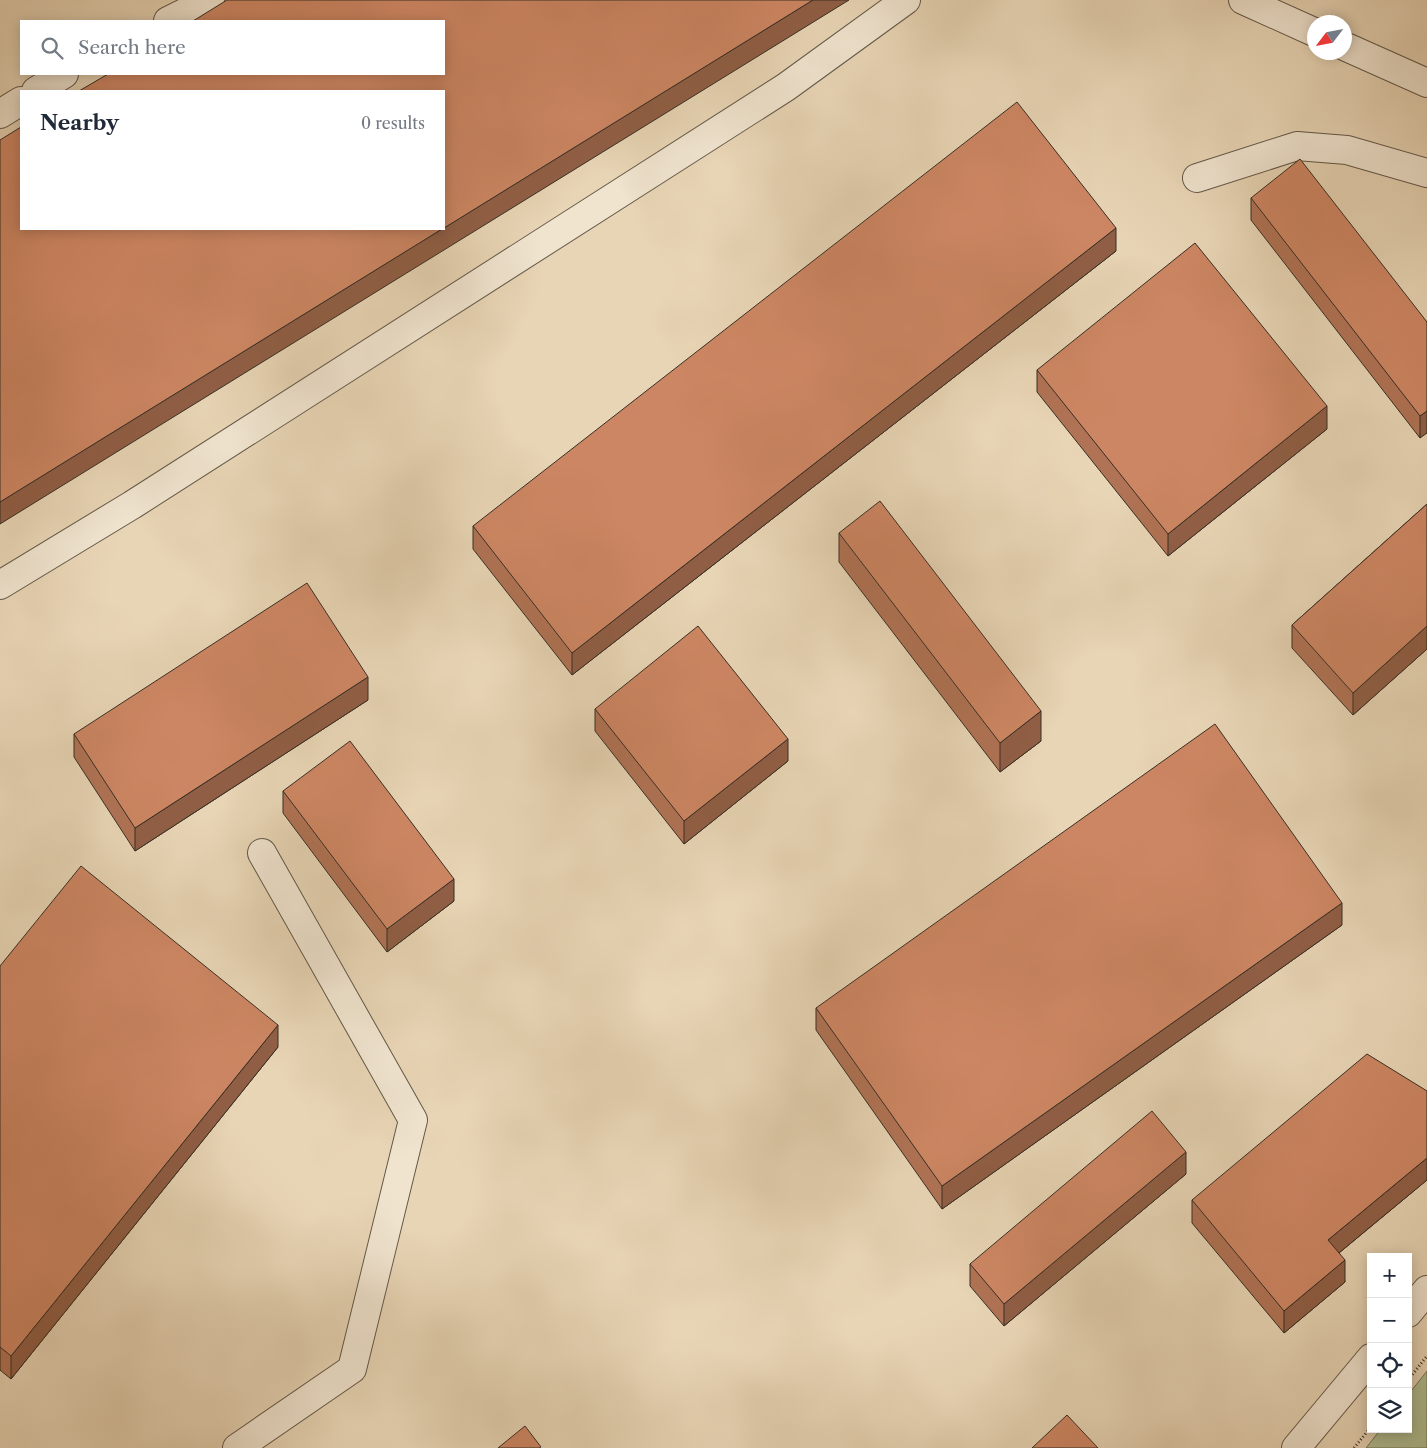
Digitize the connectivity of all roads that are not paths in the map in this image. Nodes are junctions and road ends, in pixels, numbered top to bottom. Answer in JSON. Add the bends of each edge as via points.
{"nodes":[{"id":1,"x":210,"y":0,"type":"edge"},
{"id":2,"x":906,"y":0,"type":"edge"},
{"id":3,"x":1243,"y":0,"type":"edge"},
{"id":4,"x":170,"y":20,"type":"edge"},
{"id":5,"x":1307,"y":29,"type":"edge"},
{"id":6,"x":1352,"y":49,"type":"edge"},
{"id":7,"x":62,"y":75,"type":"edge"},
{"id":8,"x":1427,"y":82,"type":"edge"},
{"id":9,"x":38,"y":90,"type":"edge"},
{"id":10,"x":20,"y":102,"type":"edge"},
{"id":11,"x":0,"y":114,"type":"edge"},
{"id":12,"x":1427,"y":173,"type":"edge"},
{"id":13,"x":1197,"y":178,"type":"dead end"},
{"id":14,"x":0,"y":585,"type":"edge"},
{"id":15,"x":262,"y":853,"type":"dead end"},
{"id":16,"x":1427,"y":1290,"type":"edge"},
{"id":17,"x":1412,"y":1308,"type":"edge"},
{"id":18,"x":1367,"y":1363,"type":"edge"},
{"id":19,"x":237,"y":1448,"type":"edge"},
{"id":20,"x":1296,"y":1448,"type":"edge"}],
"edges":[{"from":1,"to":4,"type":"street"},
{"from":2,"to":14,"type":"street","via":[[786,87],[132,505]]},
{"from":3,"to":5,"type":"street"},
{"from":6,"to":8,"type":"street"},
{"from":7,"to":9,"type":"street"},
{"from":10,"to":11,"type":"street"},
{"from":12,"to":13,"type":"street","via":[[1348,150],[1297,146]]},
{"from":15,"to":19,"type":"street","via":[[413,1120],[352,1369]]},
{"from":16,"to":17,"type":"street"},
{"from":18,"to":20,"type":"street"}]}
